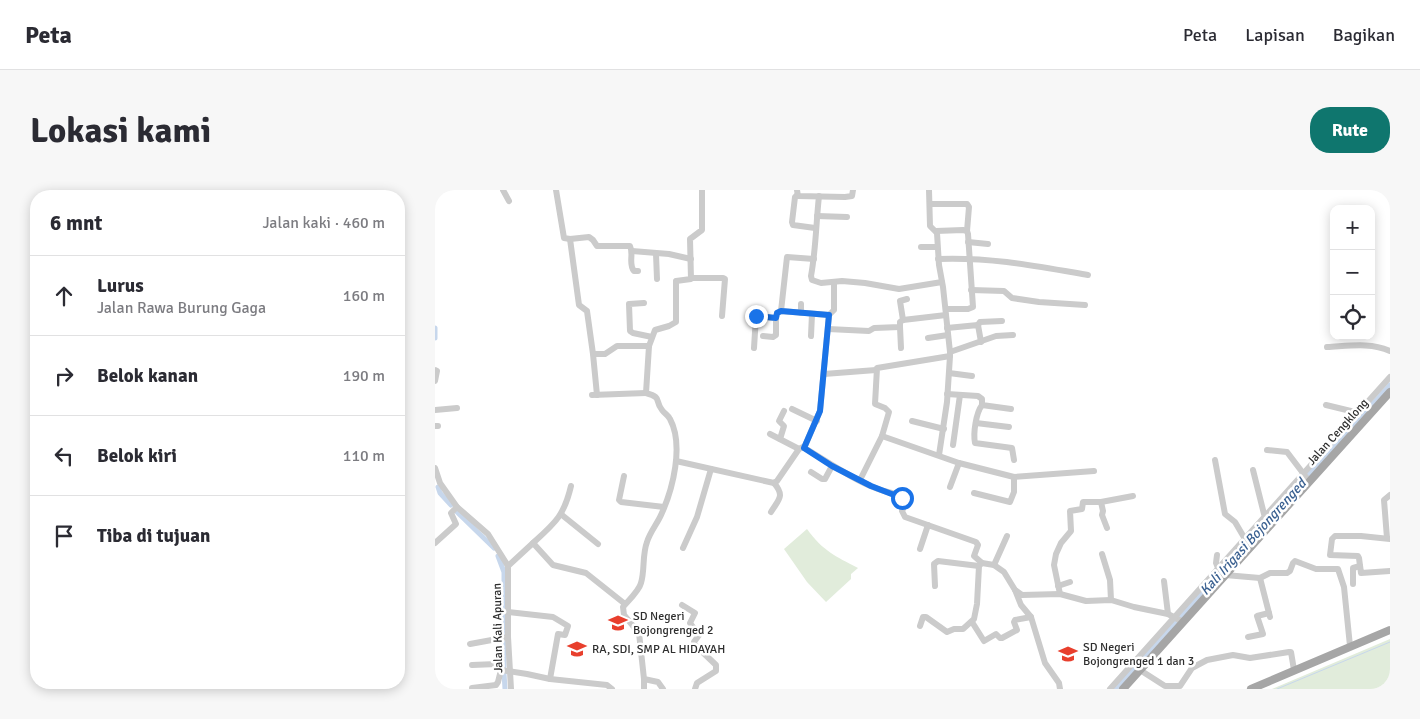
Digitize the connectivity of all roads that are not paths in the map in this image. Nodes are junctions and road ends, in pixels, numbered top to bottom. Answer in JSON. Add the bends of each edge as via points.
{"nodes":[{"id":1,"x":503,"y":190,"type":"edge"},
{"id":2,"x":556,"y":190,"type":"edge"},
{"id":3,"x":703,"y":190,"type":"edge"},
{"id":4,"x":853,"y":190,"type":"edge"},
{"id":5,"x":929,"y":190,"type":"edge"},
{"id":6,"x":797,"y":192,"type":"edge"},
{"id":7,"x":819,"y":196,"type":"junction"},
{"id":8,"x":509,"y":201,"type":"dead end"},
{"id":9,"x":930,"y":204,"type":"junction"},
{"id":10,"x":817,"y":216,"type":"junction"},
{"id":11,"x":847,"y":217,"type":"dead end"},
{"id":12,"x":815,"y":228,"type":"junction"},
{"id":13,"x":936,"y":231,"type":"junction"},
{"id":14,"x":967,"y":231,"type":"junction"},
{"id":15,"x":570,"y":239,"type":"junction"},
{"id":16,"x":968,"y":242,"type":"junction"},
{"id":17,"x":988,"y":244,"type":"dead end"},
{"id":18,"x":921,"y":247,"type":"dead end"},
{"id":19,"x":937,"y":247,"type":"junction"},
{"id":20,"x":632,"y":250,"type":"junction"},
{"id":21,"x":656,"y":254,"type":"junction"},
{"id":22,"x":968,"y":258,"type":"junction"},
{"id":23,"x":691,"y":259,"type":"junction"},
{"id":24,"x":814,"y":259,"type":"junction"},
{"id":25,"x":938,"y":259,"type":"junction"},
{"id":26,"x":638,"y":271,"type":"dead end"},
{"id":27,"x":1088,"y":275,"type":"dead end"},
{"id":28,"x":692,"y":278,"type":"junction"},
{"id":29,"x":657,"y":279,"type":"dead end"},
{"id":30,"x":834,"y":282,"type":"junction"},
{"id":31,"x":942,"y":282,"type":"junction"},
{"id":32,"x":971,"y":290,"type":"junction"},
{"id":33,"x":907,"y":300,"type":"dead end"},
{"id":34,"x":645,"y":303,"type":"dead end"},
{"id":35,"x":801,"y":304,"type":"dead end"},
{"id":36,"x":1085,"y":305,"type":"dead end"},
{"id":37,"x":781,"y":311,"type":"junction"},
{"id":38,"x":946,"y":312,"type":"junction"},
{"id":39,"x":801,"y":313,"type":"junction"},
{"id":40,"x":812,"y":314,"type":"junction"},
{"id":41,"x":829,"y":315,"type":"junction"},
{"id":42,"x":723,"y":316,"type":"dead end"},
{"id":43,"x":776,"y":318,"type":"junction"},
{"id":44,"x":903,"y":320,"type":"junction"},
{"id":45,"x":1002,"y":321,"type":"dead end"},
{"id":46,"x":978,"y":325,"type":"junction"},
{"id":47,"x":900,"y":327,"type":"junction"},
{"id":48,"x":947,"y":328,"type":"junction"},
{"id":49,"x":828,"y":329,"type":"junction"},
{"id":50,"x":948,"y":335,"type":"junction"},
{"id":51,"x":1013,"y":335,"type":"dead end"},
{"id":52,"x":763,"y":336,"type":"dead end"},
{"id":53,"x":811,"y":336,"type":"dead end"},
{"id":54,"x":652,"y":337,"type":"junction"},
{"id":55,"x":928,"y":338,"type":"dead end"},
{"id":56,"x":981,"y":342,"type":"junction"},
{"id":57,"x":649,"y":346,"type":"junction"},
{"id":58,"x":1327,"y":347,"type":"dead end"},
{"id":59,"x":755,"y":348,"type":"dead end"},
{"id":60,"x":901,"y":348,"type":"dead end"},
{"id":61,"x":1390,"y":351,"type":"edge"},
{"id":62,"x":593,"y":354,"type":"junction"},
{"id":63,"x":950,"y":354,"type":"junction"},
{"id":64,"x":435,"y":370,"type":"edge"},
{"id":65,"x":876,"y":370,"type":"junction"},
{"id":66,"x":949,"y":373,"type":"junction"},
{"id":67,"x":824,"y":374,"type":"junction"},
{"id":68,"x":972,"y":376,"type":"dead end"},
{"id":69,"x":1390,"y":377,"type":"edge"},
{"id":70,"x":435,"y":382,"type":"edge"},
{"id":71,"x":1390,"y":392,"type":"edge"},
{"id":72,"x":645,"y":393,"type":"junction"},
{"id":73,"x":947,"y":394,"type":"junction"},
{"id":74,"x":960,"y":395,"type":"junction"},
{"id":75,"x":1326,"y":404,"type":"dead end"},
{"id":76,"x":982,"y":405,"type":"junction"},
{"id":77,"x":457,"y":408,"type":"dead end"},
{"id":78,"x":1011,"y":409,"type":"dead end"},
{"id":79,"x":435,"y":410,"type":"edge"},
{"id":80,"x":793,"y":410,"type":"dead end"},
{"id":81,"x":784,"y":411,"type":"dead end"},
{"id":82,"x":1359,"y":414,"type":"junction"},
{"id":83,"x":817,"y":420,"type":"junction"},
{"id":84,"x":912,"y":421,"type":"dead end"},
{"id":85,"x":976,"y":423,"type":"junction"},
{"id":86,"x":1354,"y":426,"type":"junction"},
{"id":87,"x":1009,"y":427,"type":"dead end"},
{"id":88,"x":944,"y":429,"type":"junction"},
{"id":89,"x":770,"y":434,"type":"dead end"},
{"id":90,"x":883,"y":436,"type":"junction"},
{"id":91,"x":780,"y":439,"type":"junction"},
{"id":92,"x":953,"y":446,"type":"dead end"},
{"id":93,"x":801,"y":448,"type":"junction"},
{"id":94,"x":1267,"y":450,"type":"dead end"},
{"id":95,"x":939,"y":455,"type":"junction"},
{"id":96,"x":1014,"y":460,"type":"dead end"},
{"id":97,"x":1215,"y":460,"type":"dead end"},
{"id":98,"x":676,"y":461,"type":"junction"},
{"id":99,"x":959,"y":462,"type":"junction"},
{"id":100,"x":832,"y":466,"type":"junction"},
{"id":101,"x":435,"y":468,"type":"edge"},
{"id":102,"x":711,"y":469,"type":"junction"},
{"id":103,"x":1253,"y":470,"type":"dead end"},
{"id":104,"x":1094,"y":471,"type":"dead end"},
{"id":105,"x":811,"y":472,"type":"dead end"},
{"id":106,"x":624,"y":476,"type":"dead end"},
{"id":107,"x":1014,"y":476,"type":"junction"},
{"id":108,"x":1306,"y":478,"type":"junction"},
{"id":109,"x":860,"y":480,"type":"junction"},
{"id":110,"x":774,"y":483,"type":"junction"},
{"id":111,"x":437,"y":484,"type":"edge"},
{"id":112,"x":571,"y":486,"type":"dead end"},
{"id":113,"x":951,"y":487,"type":"dead end"},
{"id":114,"x":974,"y":493,"type":"dead end"},
{"id":115,"x":1390,"y":495,"type":"edge"},
{"id":116,"x":1133,"y":496,"type":"dead end"},
{"id":117,"x":1101,"y":502,"type":"junction"},
{"id":118,"x":457,"y":507,"type":"junction"},
{"id":119,"x":664,"y":507,"type":"junction"},
{"id":120,"x":771,"y":512,"type":"dead end"},
{"id":121,"x":561,"y":515,"type":"junction"},
{"id":122,"x":1266,"y":516,"type":"junction"},
{"id":123,"x":1273,"y":522,"type":"junction"},
{"id":124,"x":928,"y":525,"type":"junction"},
{"id":125,"x":1107,"y":528,"type":"dead end"},
{"id":126,"x":1007,"y":536,"type":"dead end"},
{"id":127,"x":1389,"y":538,"type":"edge"},
{"id":128,"x":1249,"y":541,"type":"junction"},
{"id":129,"x":435,"y":543,"type":"edge"},
{"id":130,"x":533,"y":543,"type":"junction"},
{"id":131,"x":599,"y":544,"type":"dead end"},
{"id":132,"x":683,"y":548,"type":"dead end"},
{"id":133,"x":920,"y":549,"type":"dead end"},
{"id":134,"x":1102,"y":554,"type":"dead end"},
{"id":135,"x":1217,"y":555,"type":"dead end"},
{"id":136,"x":1330,"y":555,"type":"junction"},
{"id":137,"x":980,"y":564,"type":"junction"},
{"id":138,"x":994,"y":565,"type":"junction"},
{"id":139,"x":508,"y":566,"type":"junction"},
{"id":140,"x":1360,"y":566,"type":"junction"},
{"id":141,"x":1218,"y":568,"type":"junction"},
{"id":142,"x":1330,"y":569,"type":"junction"},
{"id":143,"x":1390,"y":570,"type":"edge"},
{"id":144,"x":1225,"y":575,"type":"junction"},
{"id":145,"x":1260,"y":578,"type":"junction"},
{"id":146,"x":1164,"y":581,"type":"dead end"},
{"id":147,"x":1070,"y":582,"type":"dead end"},
{"id":148,"x":1353,"y":584,"type":"dead end"},
{"id":149,"x":935,"y":586,"type":"dead end"},
{"id":150,"x":1058,"y":586,"type":"junction"},
{"id":151,"x":1015,"y":590,"type":"junction"},
{"id":152,"x":1061,"y":594,"type":"junction"},
{"id":153,"x":1111,"y":600,"type":"junction"},
{"id":154,"x":625,"y":604,"type":"junction"},
{"id":155,"x":683,"y":605,"type":"dead end"},
{"id":156,"x":508,"y":612,"type":"junction"},
{"id":157,"x":1031,"y":617,"type":"junction"},
{"id":158,"x":1176,"y":618,"type":"junction"},
{"id":159,"x":972,"y":622,"type":"junction"},
{"id":160,"x":920,"y":626,"type":"dead end"},
{"id":161,"x":1390,"y":630,"type":"edge"},
{"id":162,"x":508,"y":637,"type":"junction"},
{"id":163,"x":1248,"y":637,"type":"dead end"},
{"id":164,"x":470,"y":644,"type":"dead end"},
{"id":165,"x":1350,"y":646,"type":"junction"},
{"id":166,"x":472,"y":665,"type":"dead end"},
{"id":167,"x":501,"y":670,"type":"junction"},
{"id":168,"x":1140,"y":670,"type":"junction"},
{"id":169,"x":1294,"y":670,"type":"junction"},
{"id":170,"x":510,"y":671,"type":"junction"},
{"id":171,"x":550,"y":679,"type":"junction"},
{"id":172,"x":644,"y":679,"type":"junction"},
{"id":173,"x":472,"y":688,"type":"dead end"},
{"id":174,"x":511,"y":689,"type":"edge"},
{"id":175,"x":612,"y":689,"type":"edge"},
{"id":176,"x":644,"y":689,"type":"edge"},
{"id":177,"x":663,"y":689,"type":"edge"},
{"id":178,"x":695,"y":689,"type":"edge"},
{"id":179,"x":1060,"y":689,"type":"edge"},
{"id":180,"x":1110,"y":689,"type":"edge"},
{"id":181,"x":1123,"y":689,"type":"edge"},
{"id":182,"x":1251,"y":689,"type":"edge"}],
"edges":[{"from":1,"to":8,"type":"street"},
{"from":2,"to":15,"type":"street","via":[[564,237]]},
{"from":3,"to":23,"type":"street","via":[[701,230],[690,239]]},
{"from":4,"to":7,"type":"street","via":[[851,197]]},
{"from":5,"to":9,"type":"street"},
{"from":6,"to":7,"type":"street"},
{"from":6,"to":12,"type":"street","via":[[793,225]]},
{"from":7,"to":10,"type":"street"},
{"from":9,"to":13,"type":"street","via":[[930,226]]},
{"from":9,"to":14,"type":"street","via":[[967,204]]},
{"from":10,"to":11,"type":"street"},
{"from":10,"to":12,"type":"street"},
{"from":12,"to":24,"type":"street"},
{"from":13,"to":14,"type":"street"},
{"from":13,"to":19,"type":"street"},
{"from":14,"to":16,"type":"street"},
{"from":15,"to":20,"type":"street","via":[[589,237],[597,246],[629,246]]},
{"from":15,"to":62,"type":"street","via":[[579,305],[587,311]]},
{"from":16,"to":17,"type":"street"},
{"from":16,"to":22,"type":"street"},
{"from":18,"to":19,"type":"street"},
{"from":19,"to":25,"type":"street"},
{"from":20,"to":21,"type":"street"},
{"from":20,"to":26,"type":"street","via":[[631,268]]},
{"from":21,"to":23,"type":"street"},
{"from":21,"to":29,"type":"street"},
{"from":22,"to":25,"type":"street"},
{"from":22,"to":27,"type":"street"},
{"from":22,"to":32,"type":"street"},
{"from":23,"to":28,"type":"street"},
{"from":24,"to":30,"type":"street","via":[[812,280]]},
{"from":24,"to":37,"type":"street","via":[[787,256]]},
{"from":25,"to":31,"type":"street"},
{"from":28,"to":42,"type":"street","via":[[725,280]]},
{"from":28,"to":54,"type":"street","via":[[675,281],[676,322],[655,330]]},
{"from":30,"to":31,"type":"street","via":[[899,289]]},
{"from":30,"to":41,"type":"street","via":[[834,310]]},
{"from":31,"to":38,"type":"street"},
{"from":32,"to":36,"type":"street","via":[[1004,291],[1011,298]]},
{"from":32,"to":38,"type":"street","via":[[971,308]]},
{"from":33,"to":44,"type":"street","via":[[900,301]]},
{"from":34,"to":54,"type":"street","via":[[629,304],[630,331]]},
{"from":35,"to":39,"type":"street"},
{"from":37,"to":39,"type":"street"},
{"from":37,"to":43,"type":"street"},
{"from":38,"to":44,"type":"street"},
{"from":38,"to":48,"type":"street"},
{"from":39,"to":40,"type":"street"},
{"from":40,"to":41,"type":"street"},
{"from":40,"to":53,"type":"street"},
{"from":41,"to":49,"type":"street"},
{"from":43,"to":52,"type":"street","via":[[776,335]]},
{"from":43,"to":59,"type":"street","via":[[756,316]]},
{"from":44,"to":47,"type":"street"},
{"from":45,"to":46,"type":"street","via":[[980,322]]},
{"from":46,"to":48,"type":"street"},
{"from":46,"to":56,"type":"street"},
{"from":47,"to":49,"type":"street","via":[[869,331]]},
{"from":47,"to":60,"type":"street"},
{"from":48,"to":50,"type":"street"},
{"from":49,"to":67,"type":"street"},
{"from":50,"to":55,"type":"street"},
{"from":50,"to":63,"type":"street"},
{"from":51,"to":56,"type":"street","via":[[996,336]]},
{"from":54,"to":57,"type":"street"},
{"from":56,"to":63,"type":"street"},
{"from":57,"to":62,"type":"street","via":[[617,346],[605,354]]},
{"from":57,"to":72,"type":"street"},
{"from":58,"to":61,"type":"street","via":[[1372,346]]},
{"from":62,"to":72,"type":"street","via":[[594,395]]},
{"from":63,"to":65,"type":"street"},
{"from":63,"to":66,"type":"street"},
{"from":64,"to":70,"type":"street"},
{"from":65,"to":67,"type":"street"},
{"from":65,"to":90,"type":"street","via":[[875,404],[889,412]]},
{"from":66,"to":68,"type":"street"},
{"from":66,"to":73,"type":"street"},
{"from":67,"to":83,"type":"street"},
{"from":69,"to":82,"type":"street"},
{"from":71,"to":86,"type":"main road","name":"Jalan Cengklong"},
{"from":72,"to":98,"type":"street","via":[[659,400],[674,427]]},
{"from":73,"to":74,"type":"street"},
{"from":73,"to":88,"type":"street"},
{"from":74,"to":76,"type":"street","via":[[979,396]]},
{"from":74,"to":92,"type":"street"},
{"from":75,"to":82,"type":"street"},
{"from":76,"to":78,"type":"street"},
{"from":76,"to":85,"type":"street"},
{"from":77,"to":79,"type":"street"},
{"from":80,"to":83,"type":"street"},
{"from":81,"to":91,"type":"street","via":[[779,422],[784,426]]},
{"from":82,"to":86,"type":"street"},
{"from":83,"to":93,"type":"street"},
{"from":84,"to":88,"type":"street"},
{"from":85,"to":87,"type":"street"},
{"from":85,"to":96,"type":"street","via":[[975,443],[1012,448]]},
{"from":86,"to":108,"type":"main road","name":"Jalan Cengklong"},
{"from":88,"to":95,"type":"street"},
{"from":89,"to":91,"type":"street"},
{"from":90,"to":95,"type":"street"},
{"from":90,"to":109,"type":"street"},
{"from":91,"to":93,"type":"street"},
{"from":93,"to":100,"type":"street"},
{"from":93,"to":110,"type":"street"},
{"from":94,"to":108,"type":"street","via":[[1287,452]]},
{"from":95,"to":99,"type":"street"},
{"from":97,"to":128,"type":"street","via":[[1225,514]]},
{"from":98,"to":102,"type":"street"},
{"from":98,"to":119,"type":"street"},
{"from":99,"to":107,"type":"street"},
{"from":99,"to":113,"type":"street"},
{"from":100,"to":105,"type":"street","via":[[825,479]]},
{"from":100,"to":109,"type":"street"},
{"from":101,"to":111,"type":"street"},
{"from":102,"to":110,"type":"street"},
{"from":102,"to":132,"type":"street","via":[[697,517]]},
{"from":103,"to":122,"type":"street"},
{"from":104,"to":107,"type":"street"},
{"from":106,"to":119,"type":"street","via":[[621,502]]},
{"from":107,"to":114,"type":"street","via":[[1010,502]]},
{"from":108,"to":122,"type":"street"},
{"from":108,"to":123,"type":"main road","name":"Jalan Cengklong"},
{"from":109,"to":124,"type":"street","via":[[902,498],[906,503],[902,511],[905,517]]},
{"from":110,"to":120,"type":"street","via":[[781,494]]},
{"from":111,"to":118,"type":"street"},
{"from":112,"to":121,"type":"street"},
{"from":115,"to":127,"type":"street","via":[[1384,500]]},
{"from":116,"to":117,"type":"street"},
{"from":117,"to":125,"type":"street","via":[[1101,515]]},
{"from":117,"to":150,"type":"street","via":[[1083,502],[1082,509],[1070,511],[1071,531],[1061,543],[1054,565]]},
{"from":118,"to":129,"type":"street","via":[[451,513],[456,524]]},
{"from":118,"to":139,"type":"street","via":[[488,534]]},
{"from":119,"to":154,"type":"street","via":[[645,548],[641,583]]},
{"from":121,"to":130,"type":"street"},
{"from":121,"to":131,"type":"street"},
{"from":122,"to":123,"type":"street"},
{"from":122,"to":128,"type":"street"},
{"from":123,"to":128,"type":"main road","name":"Jalan Cengklong"},
{"from":124,"to":133,"type":"street"},
{"from":124,"to":137,"type":"street","via":[[976,542],[974,556]]},
{"from":126,"to":138,"type":"street"},
{"from":127,"to":136,"type":"street","via":[[1335,536]]},
{"from":128,"to":141,"type":"street"},
{"from":128,"to":144,"type":"main road","name":"Jalan Cengklong"},
{"from":130,"to":139,"type":"street"},
{"from":130,"to":154,"type":"street","via":[[553,565],[586,573]]},
{"from":134,"to":153,"type":"street","via":[[1111,580]]},
{"from":135,"to":141,"type":"street"},
{"from":136,"to":140,"type":"street","via":[[1355,555]]},
{"from":136,"to":142,"type":"street"},
{"from":137,"to":138,"type":"street"},
{"from":137,"to":149,"type":"street","via":[[938,561],[935,564]]},
{"from":137,"to":159,"type":"street"},
{"from":138,"to":151,"type":"street","via":[[1004,572]]},
{"from":139,"to":156,"type":"street","name":"Jalan Kali Apuran"},
{"from":140,"to":143,"type":"street","via":[[1362,573]]},
{"from":140,"to":148,"type":"street","via":[[1353,568]]},
{"from":141,"to":158,"type":"street"},
{"from":142,"to":145,"type":"street","via":[[1315,569],[1295,561],[1287,574],[1269,573]]},
{"from":142,"to":165,"type":"street","via":[[1339,569],[1345,587]]},
{"from":144,"to":145,"type":"street"},
{"from":144,"to":158,"type":"main road","name":"Jalan Cengklong"},
{"from":145,"to":163,"type":"street","via":[[1270,615],[1259,614],[1257,618],[1263,634]]},
{"from":146,"to":158,"type":"street"},
{"from":147,"to":150,"type":"street"},
{"from":150,"to":152,"type":"street"},
{"from":151,"to":152,"type":"street","via":[[1032,596]]},
{"from":151,"to":157,"type":"street"},
{"from":152,"to":153,"type":"street","via":[[1086,601]]},
{"from":153,"to":158,"type":"street"},
{"from":154,"to":172,"type":"street","via":[[624,615],[639,633]]},
{"from":155,"to":178,"type":"street","via":[[695,613],[690,623],[699,636],[694,644],[716,666],[715,671],[697,683]]},
{"from":156,"to":162,"type":"street","name":"Jalan Kali Apuran"},
{"from":156,"to":171,"type":"street","via":[[553,617],[568,626],[565,635],[558,634]]},
{"from":157,"to":159,"type":"street","via":[[1015,620],[1017,630],[1003,638],[996,634],[986,641]]},
{"from":157,"to":179,"type":"street","via":[[1045,663]]},
{"from":158,"to":168,"type":"main road","name":"Jalan Cengklong"},
{"from":158,"to":180,"type":"street"},
{"from":159,"to":160,"type":"street","via":[[963,629],[947,632],[923,617]]},
{"from":161,"to":165,"type":"main road"},
{"from":162,"to":164,"type":"street"},
{"from":162,"to":170,"type":"street","name":"Jalan Kali Apuran"},
{"from":165,"to":169,"type":"main road"},
{"from":166,"to":167,"type":"street","via":[[497,664]]},
{"from":167,"to":170,"type":"street"},
{"from":167,"to":173,"type":"street","via":[[496,685]]},
{"from":168,"to":169,"type":"street","via":[[1165,686],[1180,686],[1192,668],[1207,660],[1289,652]]},
{"from":168,"to":181,"type":"main road","name":"Jalan Cengklong"},
{"from":169,"to":182,"type":"main road"},
{"from":170,"to":171,"type":"street"},
{"from":170,"to":174,"type":"street","name":"Jalan Kali Apuran"},
{"from":171,"to":175,"type":"street"},
{"from":172,"to":176,"type":"street"},
{"from":172,"to":177,"type":"street","via":[[659,682]]}]}
